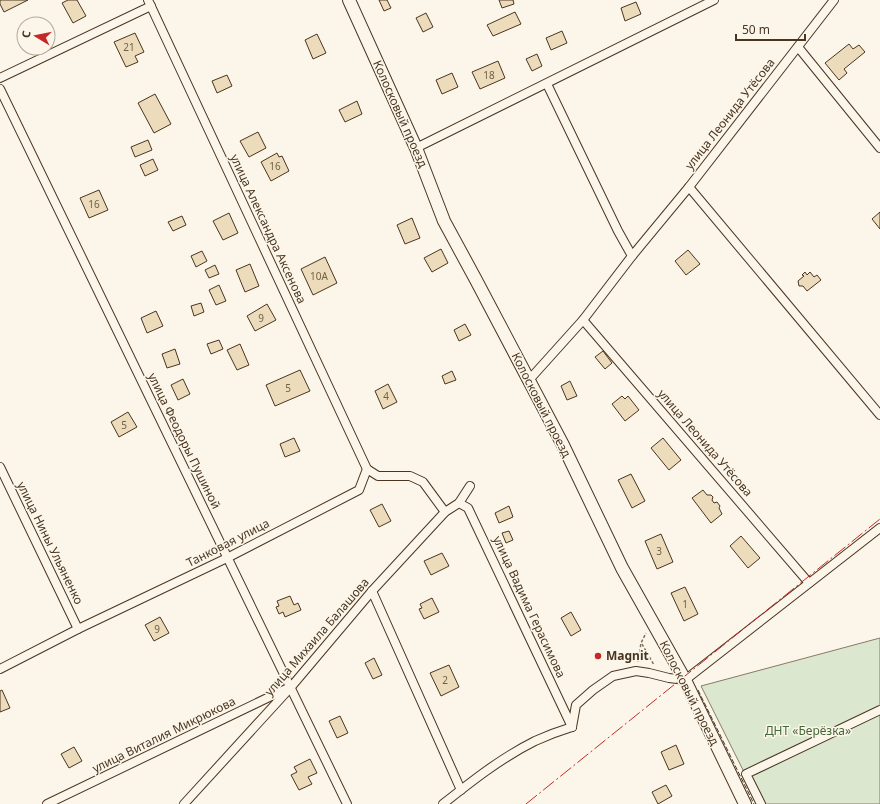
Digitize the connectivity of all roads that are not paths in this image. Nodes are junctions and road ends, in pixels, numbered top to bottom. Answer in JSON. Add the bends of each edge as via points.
{"nodes":[{"id":1,"x":349,"y":0,"type":"edge"},
{"id":2,"x":714,"y":0,"type":"edge"},
{"id":3,"x":834,"y":0,"type":"edge"},
{"id":4,"x":150,"y":3,"type":"edge"},
{"id":5,"x":798,"y":47,"type":"junction"},
{"id":6,"x":0,"y":78,"type":"edge"},
{"id":7,"x":547,"y":84,"type":"junction"},
{"id":8,"x":0,"y":89,"type":"edge"},
{"id":9,"x":416,"y":148,"type":"junction"},
{"id":10,"x":880,"y":148,"type":"edge"},
{"id":11,"x":689,"y":187,"type":"junction"},
{"id":12,"x":632,"y":256,"type":"junction"},
{"id":13,"x":583,"y":320,"type":"junction"},
{"id":14,"x":529,"y":380,"type":"junction"},
{"id":15,"x":880,"y":414,"type":"edge"},
{"id":16,"x":0,"y":467,"type":"edge"},
{"id":17,"x":367,"y":469,"type":"junction"},
{"id":18,"x":470,"y":486,"type":"dead end"},
{"id":19,"x":459,"y":503,"type":"junction"},
{"id":20,"x":445,"y":512,"type":"junction"},
{"id":21,"x":880,"y":528,"type":"edge"},
{"id":22,"x":227,"y":558,"type":"junction"},
{"id":23,"x":809,"y":583,"type":"junction"},
{"id":24,"x":372,"y":591,"type":"junction"},
{"id":25,"x":78,"y":629,"type":"junction"},
{"id":26,"x":0,"y":669,"type":"edge"},
{"id":27,"x":685,"y":680,"type":"junction"},
{"id":28,"x":291,"y":687,"type":"junction"},
{"id":29,"x":880,"y":710,"type":"edge"},
{"id":30,"x":572,"y":726,"type":"junction"},
{"id":31,"x":461,"y":790,"type":"junction"},
{"id":32,"x":47,"y":804,"type":"edge"},
{"id":33,"x":184,"y":804,"type":"edge"},
{"id":34,"x":347,"y":804,"type":"edge"},
{"id":35,"x":443,"y":804,"type":"edge"},
{"id":36,"x":746,"y":804,"type":"edge"},
{"id":37,"x":761,"y":804,"type":"edge"}],
"edges":[{"from":1,"to":9,"type":"street","name":"Колосковый проезд"},
{"from":2,"to":7,"type":"street"},
{"from":3,"to":5,"type":"street","name":"улица Леонида Утёсова"},
{"from":4,"to":6,"type":"street"},
{"from":4,"to":17,"type":"street","name":"улица Александра Аксенова"},
{"from":5,"to":10,"type":"street"},
{"from":5,"to":11,"type":"street","name":"улица Леонида Утёсова"},
{"from":7,"to":9,"type":"street"},
{"from":7,"to":12,"type":"street"},
{"from":8,"to":22,"type":"street","name":"улица Феодоры Пушиной"},
{"from":9,"to":14,"type":"street","name":"Колосковый проезд","via":[[444,221]]},
{"from":11,"to":12,"type":"street","name":"улица Леонида Утёсова"},
{"from":11,"to":15,"type":"street","name":"улица Леонида Утёсова"},
{"from":12,"to":13,"type":"street","name":"улица Леонида Утёсова"},
{"from":13,"to":14,"type":"street","name":"улица Леонида Утёсова"},
{"from":13,"to":23,"type":"street","name":"улица Леонида Утёсова"},
{"from":14,"to":27,"type":"street","name":"Колосковый проезд","via":[[622,568]]},
{"from":16,"to":25,"type":"street","name":"улица Нины Ульяненко"},
{"from":17,"to":20,"type":"street","via":[[378,476],[410,476],[423,482]]},
{"from":17,"to":22,"type":"street","name":"Танковая улица","via":[[359,490]]},
{"from":18,"to":19,"type":"street","name":"улица Михаила Балашова"},
{"from":19,"to":20,"type":"street","name":"улица Михаила Балашова"},
{"from":19,"to":30,"type":"street","name":"улица Вадима Герасимова","via":[[468,508]]},
{"from":20,"to":24,"type":"street","name":"улица Михаила Балашова"},
{"from":21,"to":23,"type":"street"},
{"from":22,"to":25,"type":"street","name":"Танковая улица"},
{"from":22,"to":28,"type":"street","name":"улица Феодоры Пушиной"},
{"from":23,"to":27,"type":"street"},
{"from":24,"to":28,"type":"street","name":"улица Михаила Балашова"},
{"from":24,"to":31,"type":"street"},
{"from":25,"to":26,"type":"street","name":"Танковая улица"},
{"from":27,"to":30,"type":"street","via":[[636,671],[613,676],[576,705]]},
{"from":27,"to":36,"type":"street","name":"Колосковый проезд"},
{"from":28,"to":32,"type":"street","name":"улица Виталия Микрюкова"},
{"from":28,"to":33,"type":"street","name":"улица Михаила Балашова"},
{"from":28,"to":34,"type":"street","name":"улица Феодоры Пушиной"},
{"from":29,"to":37,"type":"street","via":[[746,774]]},
{"from":30,"to":31,"type":"street","via":[[506,757]]},
{"from":31,"to":35,"type":"street"}]}
